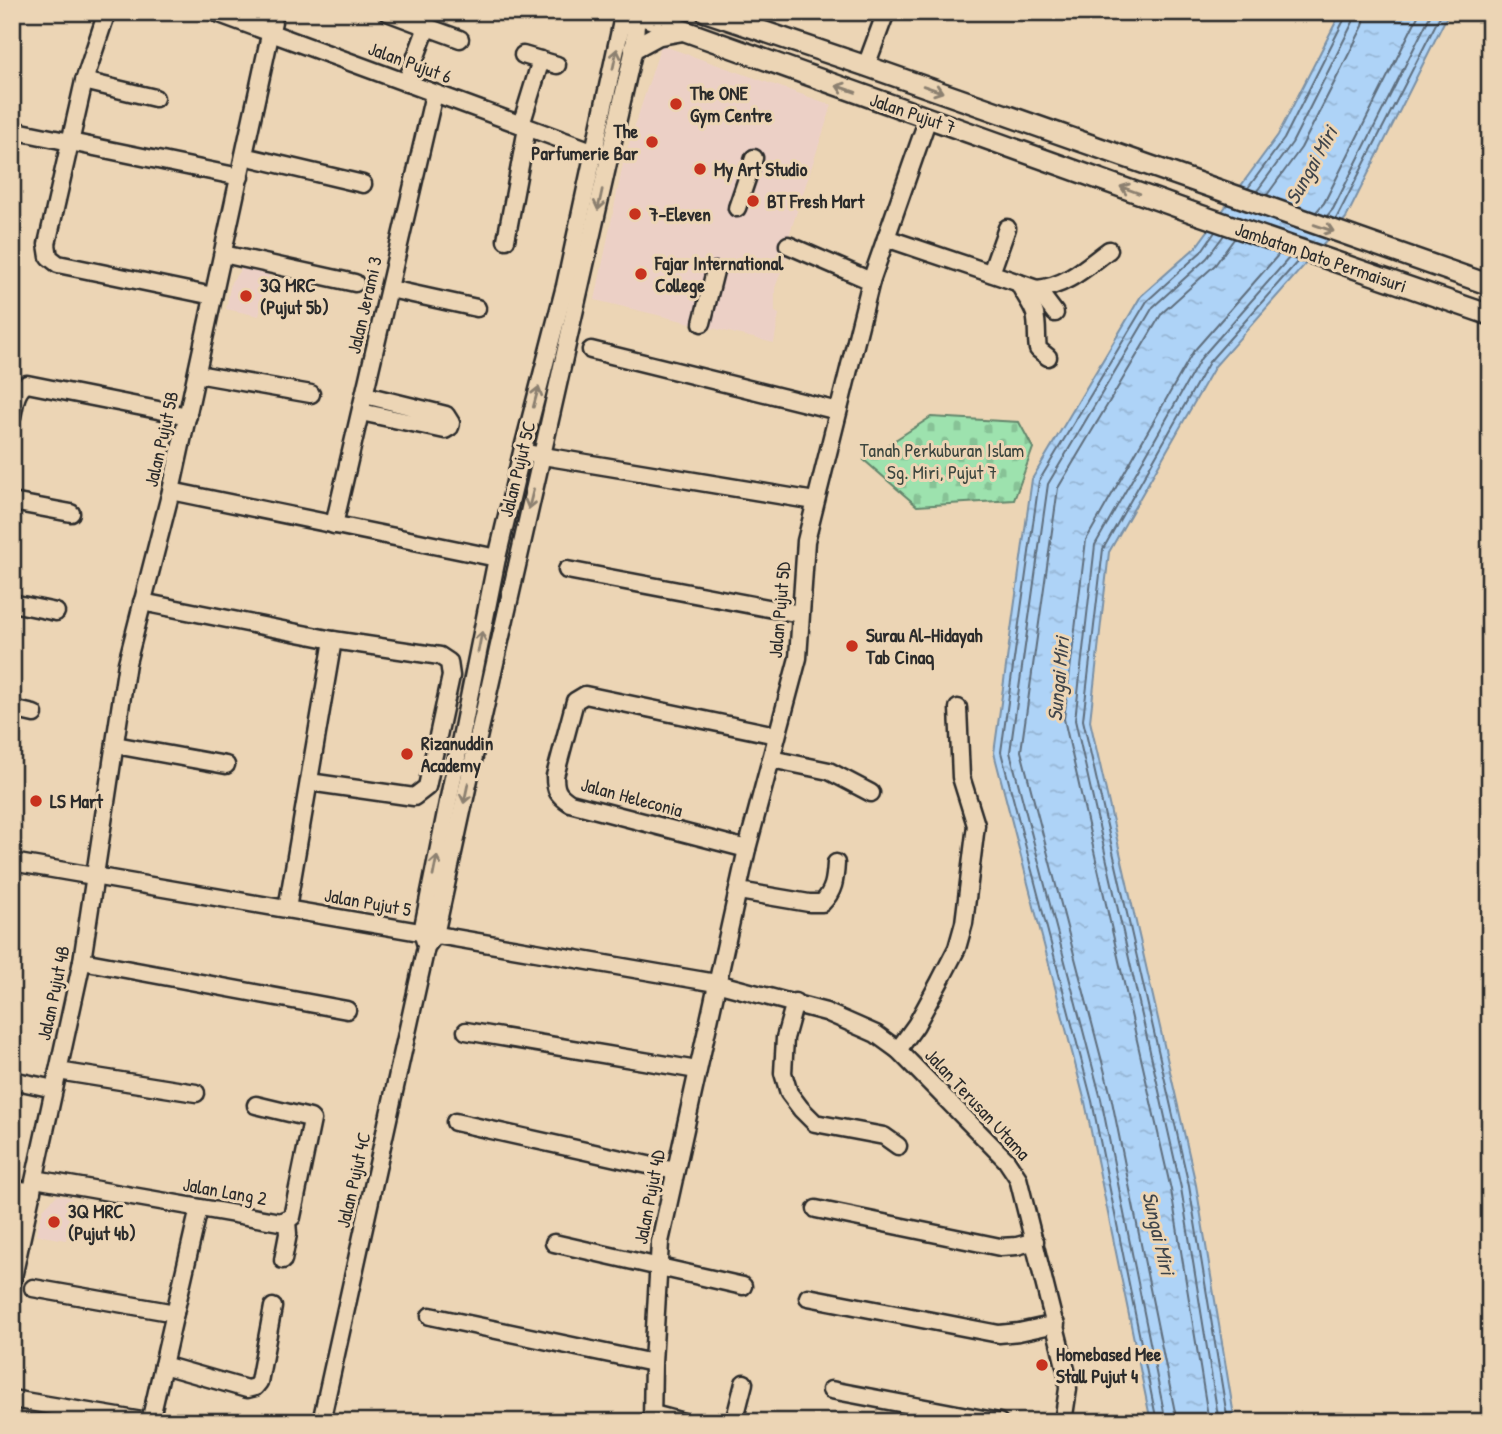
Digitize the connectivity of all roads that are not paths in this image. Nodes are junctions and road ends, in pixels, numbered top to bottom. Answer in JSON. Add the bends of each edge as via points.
{"nodes":[{"id":1,"x":107,"y":12,"type":"edge"},
{"id":2,"x":214,"y":12,"type":"edge"},
{"id":3,"x":275,"y":12,"type":"edge"},
{"id":4,"x":387,"y":12,"type":"edge"},
{"id":5,"x":706,"y":12,"type":"edge"},
{"id":6,"x":886,"y":12,"type":"edge"},
{"id":7,"x":633,"y":13,"type":"edge"},
{"id":8,"x":427,"y":27,"type":"junction"},
{"id":9,"x":681,"y":31,"type":"junction"},
{"id":10,"x":270,"y":33,"type":"junction"},
{"id":11,"x":460,"y":39,"type":"dead end"},
{"id":12,"x":634,"y":48,"type":"junction"},
{"id":13,"x":523,"y":55,"type":"dead end"},
{"id":14,"x":866,"y":66,"type":"junction"},
{"id":15,"x":83,"y":81,"type":"junction"},
{"id":16,"x":406,"y":83,"type":"junction"},
{"id":17,"x":434,"y":94,"type":"junction"},
{"id":18,"x":155,"y":97,"type":"dead end"},
{"id":19,"x":612,"y":108,"type":"junction"},
{"id":20,"x":928,"y":118,"type":"junction"},
{"id":21,"x":524,"y":127,"type":"junction"},
{"id":22,"x":12,"y":130,"type":"edge"},
{"id":23,"x":69,"y":142,"type":"junction"},
{"id":24,"x":593,"y":152,"type":"junction"},
{"id":25,"x":244,"y":156,"type":"junction"},
{"id":26,"x":609,"y":157,"type":"junction"},
{"id":27,"x":754,"y":158,"type":"dead end"},
{"id":28,"x":240,"y":177,"type":"junction"},
{"id":29,"x":363,"y":184,"type":"dead end"},
{"id":30,"x":1213,"y":189,"type":"joint"},
{"id":31,"x":737,"y":208,"type":"dead end"},
{"id":32,"x":1194,"y":213,"type":"joint"},
{"id":33,"x":1007,"y":228,"type":"dead end"},
{"id":34,"x":886,"y":238,"type":"junction"},
{"id":35,"x":506,"y":240,"type":"dead end"},
{"id":36,"x":788,"y":245,"type":"dead end"},
{"id":37,"x":1109,"y":250,"type":"dead end"},
{"id":38,"x":223,"y":254,"type":"junction"},
{"id":39,"x":715,"y":271,"type":"dead end"},
{"id":40,"x":991,"y":273,"type":"junction"},
{"id":41,"x":872,"y":281,"type":"junction"},
{"id":42,"x":1019,"y":283,"type":"junction"},
{"id":43,"x":355,"y":284,"type":"dead end"},
{"id":44,"x":1490,"y":285,"type":"edge"},
{"id":45,"x":573,"y":288,"type":"junction"},
{"id":46,"x":390,"y":289,"type":"junction"},
{"id":47,"x":1037,"y":289,"type":"junction"},
{"id":48,"x":213,"y":296,"type":"junction"},
{"id":49,"x":477,"y":309,"type":"dead end"},
{"id":50,"x":1055,"y":313,"type":"dead end"},
{"id":51,"x":1490,"y":315,"type":"edge"},
{"id":52,"x":702,"y":323,"type":"dead end"},
{"id":53,"x":591,"y":350,"type":"dead end"},
{"id":54,"x":1048,"y":357,"type":"dead end"},
{"id":55,"x":197,"y":374,"type":"junction"},
{"id":56,"x":311,"y":394,"type":"dead end"},
{"id":57,"x":838,"y":411,"type":"junction"},
{"id":58,"x":188,"y":416,"type":"junction"},
{"id":59,"x":12,"y":417,"type":"edge"},
{"id":60,"x":522,"y":452,"type":"junction"},
{"id":61,"x":541,"y":457,"type":"junction"},
{"id":62,"x":171,"y":491,"type":"junction"},
{"id":63,"x":815,"y":501,"type":"junction"},
{"id":64,"x":12,"y":502,"type":"edge"},
{"id":65,"x":71,"y":513,"type":"dead end"},
{"id":66,"x":334,"y":525,"type":"junction"},
{"id":67,"x":497,"y":558,"type":"junction"},
{"id":68,"x":566,"y":570,"type":"dead end"},
{"id":69,"x":142,"y":602,"type":"junction"},
{"id":70,"x":12,"y":603,"type":"edge"},
{"id":71,"x":56,"y":612,"type":"dead end"},
{"id":72,"x":800,"y":614,"type":"junction"},
{"id":73,"x":333,"y":640,"type":"junction"},
{"id":74,"x":958,"y":708,"type":"dead end"},
{"id":75,"x":12,"y":709,"type":"edge"},
{"id":76,"x":34,"y":714,"type":"dead end"},
{"id":77,"x":776,"y":735,"type":"junction"},
{"id":78,"x":115,"y":744,"type":"junction"},
{"id":79,"x":771,"y":759,"type":"junction"},
{"id":80,"x":226,"y":765,"type":"dead end"},
{"id":81,"x":309,"y":782,"type":"junction"},
{"id":82,"x":871,"y":793,"type":"dead end"},
{"id":83,"x":747,"y":849,"type":"junction"},
{"id":84,"x":12,"y":862,"type":"edge"},
{"id":85,"x":836,"y":863,"type":"dead end"},
{"id":86,"x":96,"y":876,"type":"junction"},
{"id":87,"x":739,"y":891,"type":"junction"},
{"id":88,"x":287,"y":909,"type":"junction"},
{"id":89,"x":428,"y":938,"type":"junction"},
{"id":90,"x":82,"y":961,"type":"junction"},
{"id":91,"x":716,"y":983,"type":"junction"},
{"id":92,"x":795,"y":1002,"type":"junction"},
{"id":93,"x":347,"y":1010,"type":"dead end"},
{"id":94,"x":467,"y":1031,"type":"dead end"},
{"id":95,"x":898,"y":1050,"type":"junction"},
{"id":96,"x":697,"y":1070,"type":"junction"},
{"id":97,"x":58,"y":1071,"type":"junction"},
{"id":98,"x":12,"y":1080,"type":"edge"},
{"id":99,"x":54,"y":1089,"type":"junction"},
{"id":100,"x":196,"y":1093,"type":"dead end"},
{"id":101,"x":256,"y":1105,"type":"dead end"},
{"id":102,"x":455,"y":1122,"type":"dead end"},
{"id":103,"x":898,"y":1146,"type":"dead end"},
{"id":104,"x":675,"y":1171,"type":"junction"},
{"id":105,"x":33,"y":1185,"type":"junction"},
{"id":106,"x":12,"y":1188,"type":"edge"},
{"id":107,"x":199,"y":1208,"type":"junction"},
{"id":108,"x":816,"y":1209,"type":"dead end"},
{"id":109,"x":287,"y":1221,"type":"junction"},
{"id":110,"x":1035,"y":1241,"type":"junction"},
{"id":111,"x":554,"y":1243,"type":"dead end"},
{"id":112,"x":283,"y":1260,"type":"dead end"},
{"id":113,"x":658,"y":1266,"type":"junction"},
{"id":114,"x":12,"y":1282,"type":"edge"},
{"id":115,"x":743,"y":1286,"type":"dead end"},
{"id":116,"x":33,"y":1289,"type":"dead end"},
{"id":117,"x":808,"y":1297,"type":"dead end"},
{"id":118,"x":273,"y":1307,"type":"dead end"},
{"id":119,"x":175,"y":1313,"type":"junction"},
{"id":120,"x":430,"y":1315,"type":"dead end"},
{"id":121,"x":1056,"y":1324,"type":"junction"},
{"id":122,"x":653,"y":1363,"type":"junction"},
{"id":123,"x":163,"y":1365,"type":"junction"},
{"id":124,"x":744,"y":1383,"type":"dead end"},
{"id":125,"x":831,"y":1390,"type":"dead end"},
{"id":126,"x":12,"y":1399,"type":"edge"},
{"id":127,"x":652,"y":1418,"type":"edge"},
{"id":128,"x":149,"y":1422,"type":"edge"},
{"id":129,"x":321,"y":1422,"type":"edge"},
{"id":130,"x":683,"y":1422,"type":"edge"},
{"id":131,"x":734,"y":1422,"type":"edge"},
{"id":132,"x":999,"y":1422,"type":"edge"},
{"id":133,"x":1063,"y":1422,"type":"edge"}],
"edges":[{"from":1,"to":15,"type":"street"},
{"from":2,"to":10,"type":"street","name":"Jalan Pujut 6"},
{"from":3,"to":10,"type":"street","name":"Jalan Pujut 5B"},
{"from":4,"to":8,"type":"street"},
{"from":5,"to":14,"type":"main road","name":"Jalan Pujut 7"},
{"from":6,"to":14,"type":"street"},
{"from":7,"to":9,"type":"main road","name":"Jalan Pujut 7"},
{"from":7,"to":12,"type":"street","name":"Jalan Pujut 5C"},
{"from":19,"to":7,"type":"street","name":"Jalan Pujut 5C","one_way":true},
{"from":8,"to":11,"type":"street"},
{"from":8,"to":16,"type":"street"},
{"from":9,"to":12,"type":"main road","via":[[651,38]]},
{"from":20,"to":9,"type":"main road","name":"Jalan Pujut 7","one_way":true},
{"from":10,"to":16,"type":"street","name":"Jalan Pujut 6"},
{"from":10,"to":25,"type":"street","name":"Jalan Pujut 5B"},
{"from":12,"to":19,"type":"street","name":"Jalan Pujut 5C"},
{"from":13,"to":21,"type":"street","via":[[549,63]]},
{"from":14,"to":30,"type":"main road","name":"Jalan Pujut 7","one_way":true},
{"from":15,"to":18,"type":"street"},
{"from":15,"to":23,"type":"street"},
{"from":16,"to":17,"type":"street","name":"Jalan Pujut 6"},
{"from":17,"to":21,"type":"street","name":"Jalan Pujut 6"},
{"from":17,"to":46,"type":"street","name":"Jalan Jerami 3"},
{"from":19,"to":24,"type":"street","name":"Jalan Pujut 5C"},
{"from":19,"to":26,"type":"street","name":"Jalan Pujut 5C"},
{"from":32,"to":20,"type":"main road","name":"Jalan Pujut 7","one_way":true},
{"from":20,"to":34,"type":"street","name":"Jalan Pujut 5D"},
{"from":21,"to":24,"type":"street","name":"Jalan Pujut 6"},
{"from":21,"to":35,"type":"street"},
{"from":22,"to":23,"type":"street"},
{"from":23,"to":28,"type":"street"},
{"from":23,"to":48,"type":"street","via":[[47,244],[49,257],[58,264]]},
{"from":24,"to":26,"type":"street","name":"Jalan Pujut 6"},
{"from":24,"to":45,"type":"street","name":"Jalan Pujut 5C"},
{"from":25,"to":28,"type":"street","name":"Jalan Pujut 5B"},
{"from":25,"to":29,"type":"street"},
{"from":26,"to":45,"type":"street","name":"Jalan Pujut 5C","one_way":true},
{"from":27,"to":31,"type":"street"},
{"from":28,"to":38,"type":"street","name":"Jalan Pujut 5B"},
{"from":30,"to":44,"type":"main road","name":"Jambatan Dato Permaisuri","one_way":true},
{"from":32,"to":51,"type":"main road","name":"Jambatan Dato Permaisuri"},
{"from":33,"to":40,"type":"street"},
{"from":34,"to":40,"type":"street"},
{"from":34,"to":41,"type":"street","name":"Jalan Pujut 5D"},
{"from":36,"to":41,"type":"street"},
{"from":37,"to":47,"type":"street","via":[[1068,281]]},
{"from":38,"to":43,"type":"street"},
{"from":38,"to":48,"type":"street","name":"Jalan Pujut 5B"},
{"from":39,"to":52,"type":"street"},
{"from":40,"to":42,"type":"street"},
{"from":41,"to":57,"type":"street","name":"Jalan Pujut 5D"},
{"from":42,"to":47,"type":"street"},
{"from":42,"to":54,"type":"street","via":[[1034,309],[1037,346]]},
{"from":60,"to":45,"type":"street","name":"Jalan Pujut 5C","one_way":true},
{"from":45,"to":61,"type":"street","name":"Jalan Pujut 5C"},
{"from":46,"to":49,"type":"street"},
{"from":46,"to":66,"type":"street","name":"Jalan Jerami 3"},
{"from":47,"to":50,"type":"street"},
{"from":48,"to":55,"type":"street","name":"Jalan Pujut 5B"},
{"from":53,"to":57,"type":"street"},
{"from":55,"to":56,"type":"street"},
{"from":55,"to":58,"type":"street","name":"Jalan Pujut 5B"},
{"from":57,"to":63,"type":"street","name":"Jalan Pujut 5D"},
{"from":58,"to":59,"type":"street","via":[[27,384],[17,393]]},
{"from":58,"to":62,"type":"street","name":"Jalan Pujut 5B"},
{"from":60,"to":61,"type":"street"},
{"from":60,"to":67,"type":"street","name":"Jalan Pujut 5C"},
{"from":61,"to":63,"type":"street"},
{"from":61,"to":89,"type":"street","name":"Jalan Pujut 5C","one_way":true},
{"from":62,"to":66,"type":"street"},
{"from":62,"to":69,"type":"street","name":"Jalan Pujut 5B"},
{"from":63,"to":72,"type":"street","name":"Jalan Pujut 5D","via":[[806,541]]},
{"from":64,"to":65,"type":"street"},
{"from":66,"to":67,"type":"street"},
{"from":89,"to":67,"type":"street","name":"Jalan Pujut 5C","one_way":true},
{"from":68,"to":72,"type":"street"},
{"from":69,"to":73,"type":"street"},
{"from":69,"to":78,"type":"street","name":"Jalan Pujut 5B"},
{"from":70,"to":71,"type":"street"},
{"from":72,"to":77,"type":"street","name":"Jalan Pujut 5D","via":[[798,658]]},
{"from":73,"to":81,"type":"street"},
{"from":73,"to":81,"type":"street","via":[[440,656],[449,663],[451,676],[427,787],[421,793],[414,797]]},
{"from":74,"to":95,"type":"street","via":[[961,777],[976,825],[964,923],[940,981]]},
{"from":75,"to":76,"type":"street"},
{"from":77,"to":79,"type":"street","name":"Jalan Pujut 5D"},
{"from":77,"to":83,"type":"street","name":"Jalan Heleconia","via":[[585,695],[575,701],[559,764],[558,795],[569,803]]},
{"from":78,"to":80,"type":"street"},
{"from":78,"to":86,"type":"street","name":"Jalan Pujut 5B"},
{"from":79,"to":82,"type":"street","via":[[828,771]]},
{"from":79,"to":83,"type":"street","name":"Jalan Pujut 5D"},
{"from":81,"to":88,"type":"street"},
{"from":83,"to":87,"type":"street","name":"Jalan Pujut 5D"},
{"from":84,"to":86,"type":"street","name":"Jalan Pujut 5"},
{"from":85,"to":87,"type":"street","via":[[834,884],[822,903]]},
{"from":86,"to":88,"type":"street","name":"Jalan Pujut 5"},
{"from":86,"to":90,"type":"street","name":"Jalan Pujut 4B"},
{"from":87,"to":91,"type":"street","name":"Jalan Pujut 5D"},
{"from":88,"to":89,"type":"street","name":"Jalan Pujut 5"},
{"from":89,"to":91,"type":"street","name":"Jalan Pujut 5"},
{"from":89,"to":129,"type":"street","name":"Jalan Pujut 4C"},
{"from":90,"to":93,"type":"street"},
{"from":90,"to":97,"type":"street","name":"Jalan Pujut 4B"},
{"from":91,"to":92,"type":"street","name":"Jalan Terusan Utama"},
{"from":91,"to":96,"type":"street","name":"Jalan Pujut 4D"},
{"from":92,"to":95,"type":"street","name":"Jalan Terusan Utama","via":[[861,1026]]},
{"from":92,"to":103,"type":"street","via":[[785,1038],[783,1073],[789,1093],[815,1123],[884,1136]]},
{"from":94,"to":96,"type":"street"},
{"from":95,"to":110,"type":"street","name":"Jalan Terusan Utama","via":[[1006,1160],[1018,1178]]},
{"from":96,"to":104,"type":"street","name":"Jalan Pujut 4D"},
{"from":97,"to":99,"type":"street","name":"Jalan Pujut 4B"},
{"from":97,"to":100,"type":"street"},
{"from":98,"to":99,"type":"street"},
{"from":99,"to":105,"type":"street","name":"Jalan Pujut 4B"},
{"from":101,"to":109,"type":"street","name":"Jalan Lang 2","via":[[312,1120],[292,1217]]},
{"from":102,"to":104,"type":"street"},
{"from":104,"to":113,"type":"street","name":"Jalan Pujut 4D"},
{"from":105,"to":106,"type":"street","name":"Jalan Lang 2"},
{"from":105,"to":107,"type":"street","name":"Jalan Lang 2"},
{"from":105,"to":114,"type":"street","name":"Jalan Pujut 4B"},
{"from":107,"to":109,"type":"street","name":"Jalan Lang 2"},
{"from":107,"to":119,"type":"street"},
{"from":108,"to":110,"type":"street","via":[[1000,1247]]},
{"from":109,"to":112,"type":"street"},
{"from":110,"to":121,"type":"street","name":"Jalan Terusan Utama"},
{"from":111,"to":113,"type":"street"},
{"from":113,"to":115,"type":"street"},
{"from":113,"to":122,"type":"street","name":"Jalan Pujut 4D"},
{"from":116,"to":119,"type":"street"},
{"from":117,"to":121,"type":"street","via":[[999,1334]]},
{"from":118,"to":123,"type":"street","via":[[255,1387],[247,1389]]},
{"from":119,"to":123,"type":"street"},
{"from":120,"to":122,"type":"street"},
{"from":121,"to":133,"type":"street","name":"Jalan Terusan Utama","via":[[1067,1374]]},
{"from":122,"to":127,"type":"street","name":"Jalan Pujut 4D"},
{"from":123,"to":128,"type":"street"},
{"from":124,"to":131,"type":"street"},
{"from":125,"to":132,"type":"street"},
{"from":126,"to":128,"type":"street"},
{"from":127,"to":130,"type":"street"}]}
